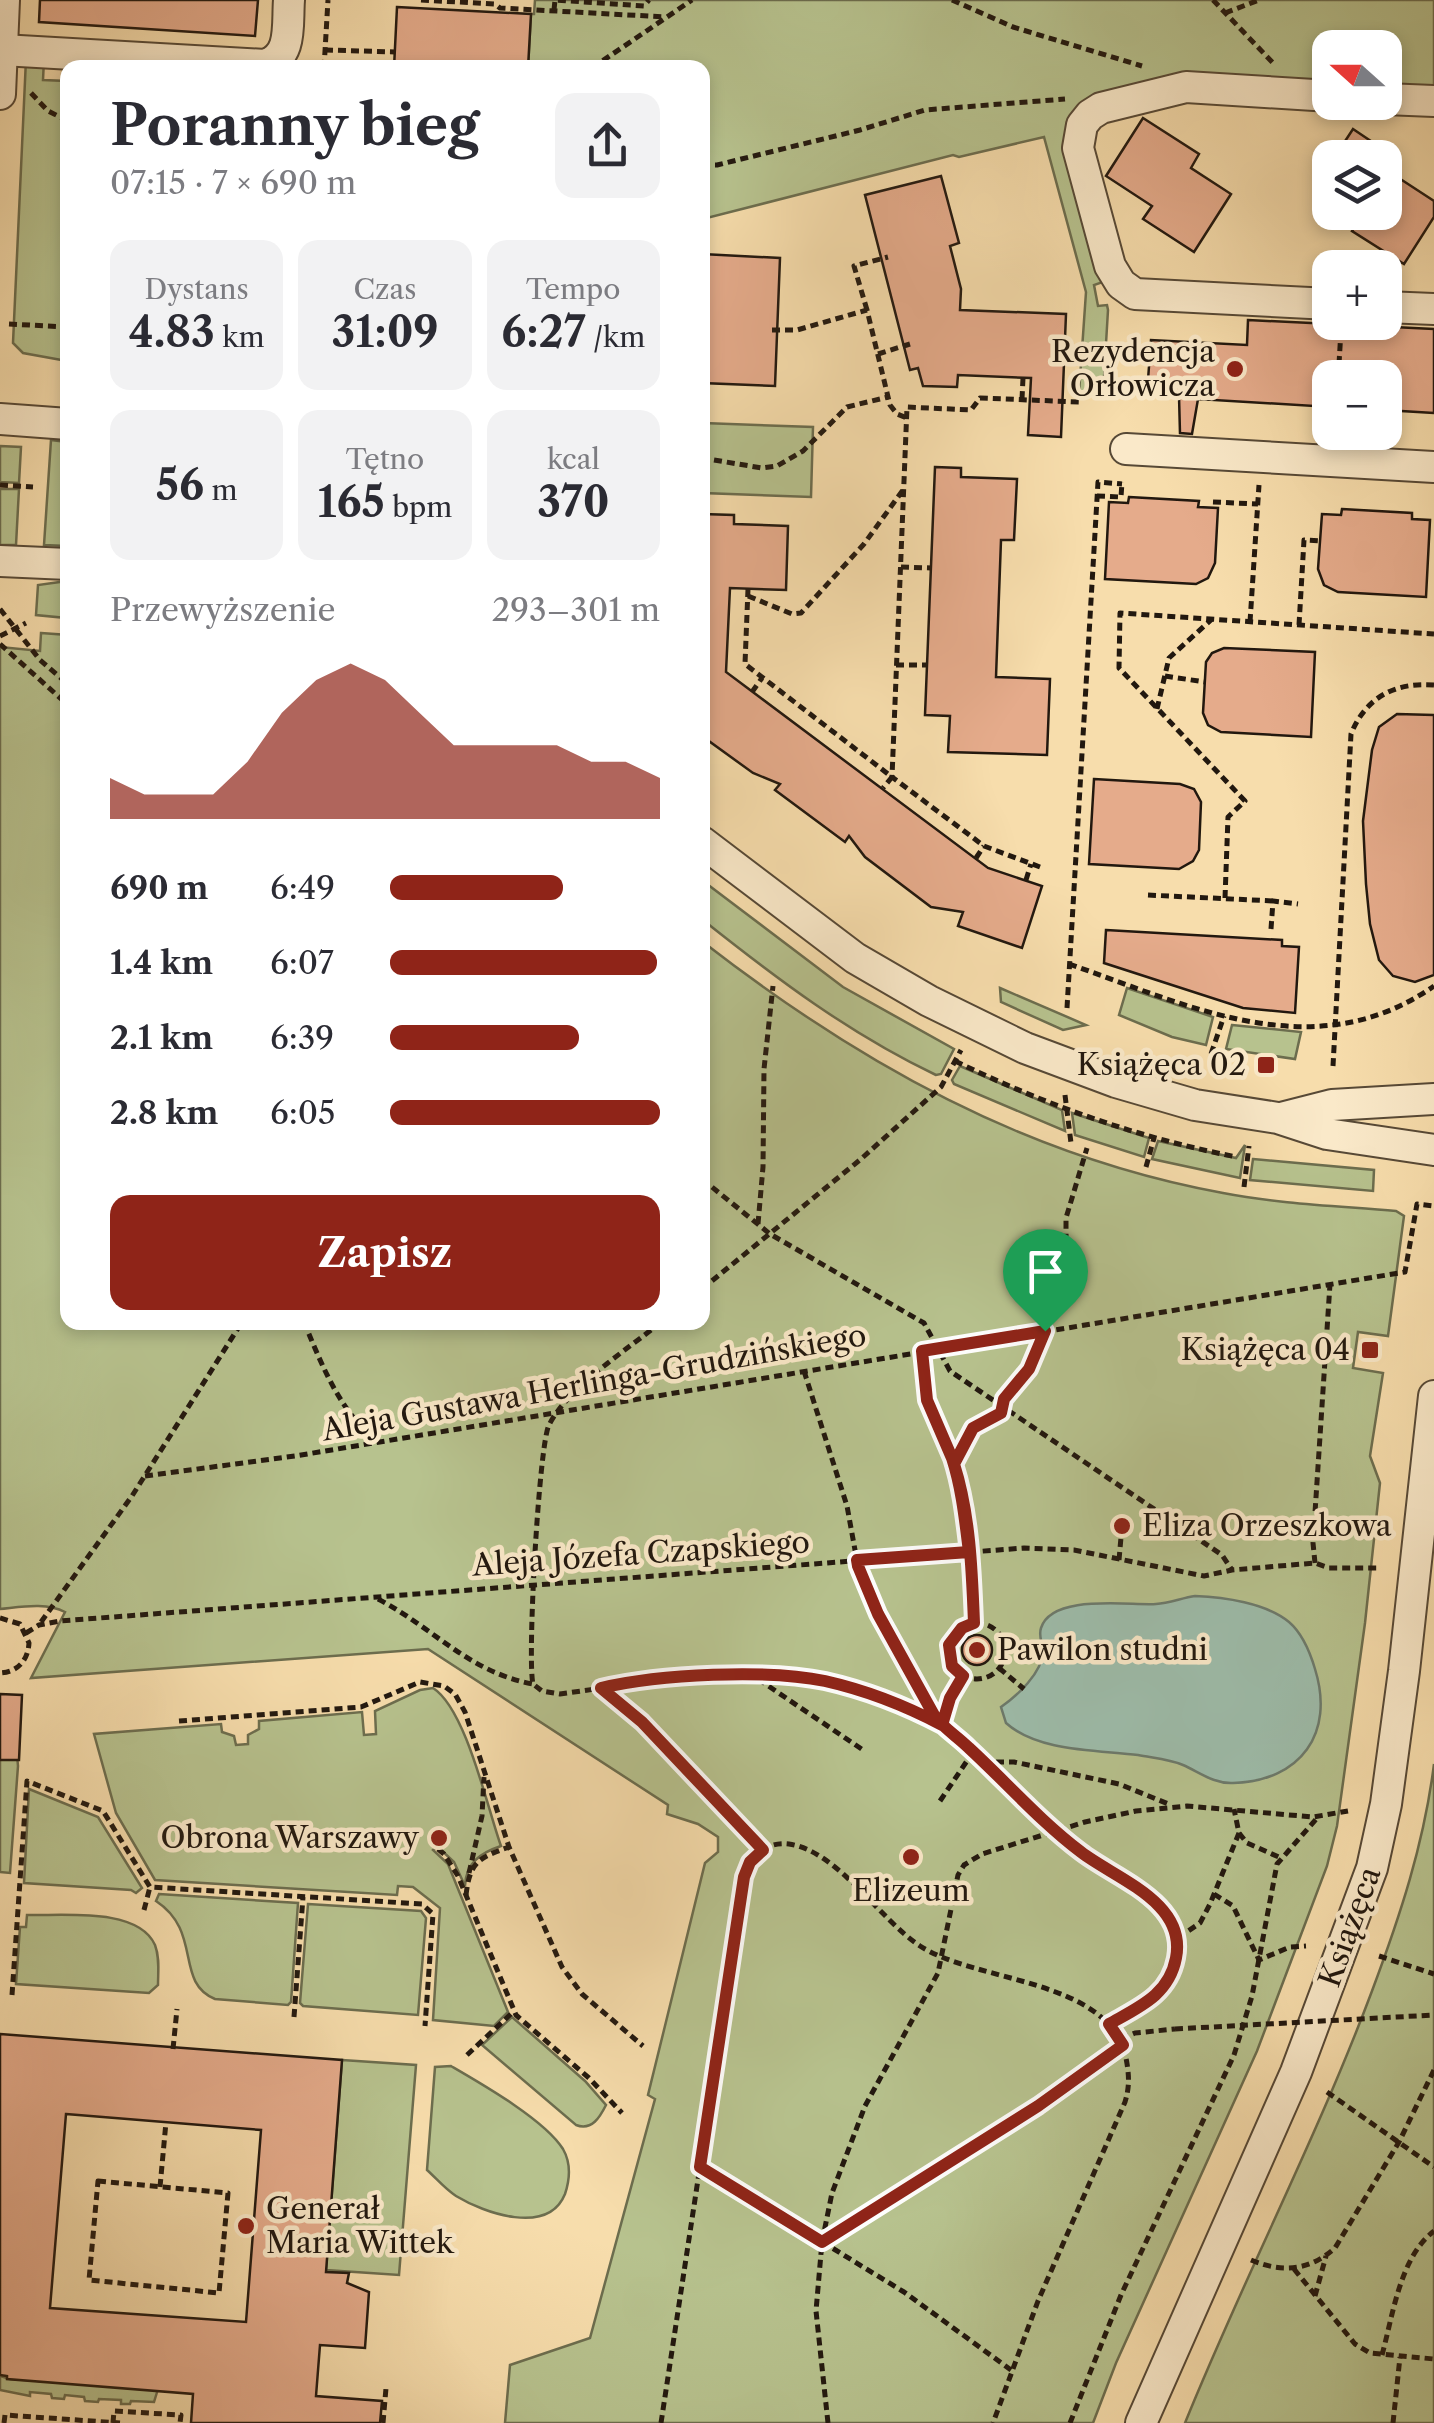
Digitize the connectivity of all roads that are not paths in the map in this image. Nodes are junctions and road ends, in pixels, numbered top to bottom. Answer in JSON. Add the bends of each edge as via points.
{"nodes":[{"id":1,"x":4,"y":0,"type":"edge"},
{"id":2,"x":289,"y":0,"type":"edge"},
{"id":3,"x":2,"y":50,"type":"edge"},
{"id":4,"x":177,"y":60,"type":"edge"},
{"id":5,"x":276,"y":60,"type":"edge"},
{"id":6,"x":13,"y":91,"type":"edge"},
{"id":7,"x":1312,"y":95,"type":"edge"},
{"id":8,"x":1402,"y":99,"type":"edge"},
{"id":9,"x":1434,"y":101,"type":"edge"},
{"id":10,"x":1312,"y":303,"type":"edge"},
{"id":11,"x":1402,"y":308,"type":"edge"},
{"id":12,"x":1434,"y":309,"type":"edge"},
{"id":13,"x":0,"y":419,"type":"edge"},
{"id":14,"x":60,"y":423,"type":"edge"},
{"id":15,"x":1125,"y":457,"type":"road end"},
{"id":16,"x":1434,"y":467,"type":"edge"},
{"id":17,"x":15,"y":562,"type":"edge"},
{"id":18,"x":60,"y":564,"type":"edge"},
{"id":19,"x":0,"y":587,"type":"edge"},
{"id":20,"x":710,"y":848,"type":"edge"},
{"id":21,"x":1434,"y":1099,"type":"edge"},
{"id":22,"x":1278,"y":1118,"type":"junction"},
{"id":23,"x":1434,"y":1150,"type":"edge"},
{"id":24,"x":1434,"y":1396,"type":"edge"},
{"id":25,"x":1141,"y":2423,"type":"edge"}],
"edges":[{"from":1,"to":3,"type":"street"},
{"from":2,"to":5,"type":"street","via":[[286,47]]},
{"from":3,"to":4,"type":"street"},
{"from":3,"to":6,"type":"street"},
{"from":7,"to":10,"type":"street","via":[[1186,88],[1090,115],[1078,148],[1110,266],[1135,294]]},
{"from":8,"to":9,"type":"street"},
{"from":11,"to":12,"type":"street"},
{"from":13,"to":14,"type":"street"},
{"from":15,"to":16,"type":"street"},
{"from":17,"to":18,"type":"street"},
{"from":17,"to":19,"type":"street"},
{"from":20,"to":22,"type":"street","via":[[855,958],[997,1036],[1154,1094]]},
{"from":21,"to":22,"type":"street","via":[[1332,1105]]},
{"from":22,"to":23,"type":"street","via":[[1328,1134]]},
{"from":24,"to":25,"type":"street","name":"Książęca","via":[[1378,1847],[1305,2050]]}]}
